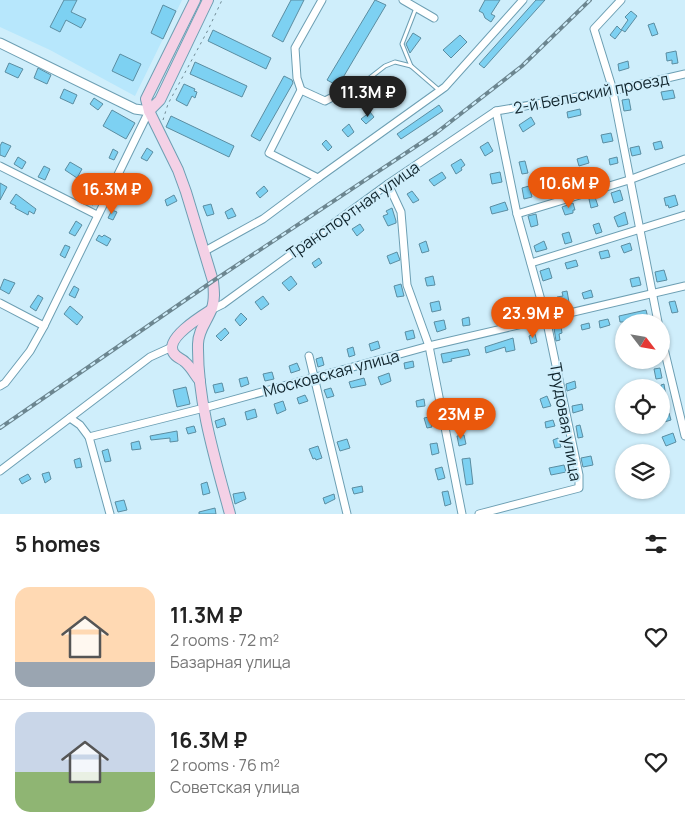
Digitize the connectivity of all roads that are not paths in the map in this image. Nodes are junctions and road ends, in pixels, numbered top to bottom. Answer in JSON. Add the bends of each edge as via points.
{"nodes":[{"id":1,"x":195,"y":0,"type":"edge"},
{"id":2,"x":208,"y":0,"type":"edge"},
{"id":3,"x":322,"y":0,"type":"edge"},
{"id":4,"x":403,"y":0,"type":"edge"},
{"id":5,"x":523,"y":0,"type":"edge"},
{"id":6,"x":621,"y":0,"type":"edge"},
{"id":7,"x":416,"y":7,"type":"junction"},
{"id":8,"x":434,"y":18,"type":"dead end"},
{"id":9,"x":0,"y":43,"type":"edge"},
{"id":10,"x":411,"y":66,"type":"junction"},
{"id":11,"x":685,"y":74,"type":"edge"},
{"id":12,"x":301,"y":90,"type":"junction"},
{"id":13,"x":344,"y":91,"type":"joint"},
{"id":14,"x":440,"y":91,"type":"junction"},
{"id":15,"x":612,"y":91,"type":"junction"},
{"id":16,"x":149,"y":111,"type":"junction"},
{"id":17,"x":496,"y":111,"type":"junction"},
{"id":18,"x":685,"y":159,"type":"edge"},
{"id":19,"x":0,"y":166,"type":"edge"},
{"id":20,"x":318,"y":178,"type":"junction"},
{"id":21,"x":630,"y":180,"type":"junction"},
{"id":22,"x":388,"y":184,"type":"junction"},
{"id":23,"x":517,"y":214,"type":"junction"},
{"id":24,"x":97,"y":215,"type":"junction"},
{"id":25,"x":685,"y":215,"type":"edge"},
{"id":26,"x":639,"y":229,"type":"junction"},
{"id":27,"x":205,"y":251,"type":"junction"},
{"id":28,"x":530,"y":263,"type":"junction"},
{"id":29,"x":685,"y":286,"type":"edge"},
{"id":30,"x":651,"y":294,"type":"junction"},
{"id":31,"x":0,"y":303,"type":"edge"},
{"id":32,"x":212,"y":310,"type":"junction"},
{"id":33,"x":656,"y":314,"type":"edge"},
{"id":34,"x":546,"y":318,"type":"junction"},
{"id":35,"x":44,"y":326,"type":"junction"},
{"id":36,"x":181,"y":334,"type":"junction"},
{"id":37,"x":198,"y":346,"type":"junction"},
{"id":38,"x":429,"y":346,"type":"junction"},
{"id":39,"x":172,"y":347,"type":"junction"},
{"id":40,"x":309,"y":356,"type":"dead end"},
{"id":41,"x":184,"y":360,"type":"junction"},
{"id":42,"x":669,"y":369,"type":"edge"},
{"id":43,"x":315,"y":377,"type":"junction"},
{"id":44,"x":200,"y":382,"type":"junction"},
{"id":45,"x":0,"y":386,"type":"edge"},
{"id":46,"x":204,"y":408,"type":"junction"},
{"id":47,"x":70,"y":418,"type":"junction"},
{"id":48,"x":685,"y":436,"type":"edge"},
{"id":49,"x":89,"y":437,"type":"junction"},
{"id":50,"x":0,"y":471,"type":"edge"},
{"id":51,"x":110,"y":514,"type":"edge"},
{"id":52,"x":230,"y":514,"type":"edge"},
{"id":53,"x":347,"y":514,"type":"edge"},
{"id":54,"x":462,"y":514,"type":"edge"},
{"id":55,"x":480,"y":514,"type":"edge"}],
"edges":[{"from":1,"to":16,"type":"main road","via":[[146,99]]},
{"from":2,"to":16,"type":"main road","via":[[160,100]]},
{"from":3,"to":12,"type":"street","via":[[295,48]]},
{"from":4,"to":7,"type":"street"},
{"from":5,"to":14,"type":"street"},
{"from":6,"to":15,"type":"street","via":[[594,29]]},
{"from":7,"to":8,"type":"street"},
{"from":7,"to":10,"type":"lane","via":[[402,44]]},
{"from":9,"to":16,"type":"street","via":[[135,109]]},
{"from":10,"to":13,"type":"lane","via":[[395,62],[358,87]]},
{"from":10,"to":14,"type":"lane"},
{"from":11,"to":15,"type":"street","name":"2-й Бельский проезд"},
{"from":12,"to":13,"type":"street","via":[[325,101]]},
{"from":12,"to":20,"type":"street","via":[[269,153]]},
{"from":14,"to":20,"type":"street"},
{"from":15,"to":17,"type":"street","name":"2-й Бельский проезд"},
{"from":15,"to":21,"type":"street"},
{"from":16,"to":24,"type":"street"},
{"from":16,"to":27,"type":"main road","via":[[178,170]]},
{"from":17,"to":22,"type":"street","name":"Транспортная улица"},
{"from":17,"to":23,"type":"street","name":"Трудовая улица"},
{"from":18,"to":21,"type":"street"},
{"from":19,"to":24,"type":"street"},
{"from":20,"to":27,"type":"street","via":[[263,219]]},
{"from":21,"to":23,"type":"street"},
{"from":21,"to":26,"type":"street"},
{"from":22,"to":32,"type":"street","name":"Транспортная улица"},
{"from":22,"to":38,"type":"street","via":[[401,212],[407,285]]},
{"from":23,"to":28,"type":"street","name":"Трудовая улица"},
{"from":24,"to":35,"type":"street"},
{"from":25,"to":26,"type":"street"},
{"from":26,"to":28,"type":"street"},
{"from":26,"to":30,"type":"street"},
{"from":27,"to":32,"type":"main road","via":[[215,296]]},
{"from":28,"to":34,"type":"street","name":"Трудовая улица"},
{"from":29,"to":30,"type":"street","name":"Московская улица"},
{"from":30,"to":33,"type":"street"},
{"from":30,"to":34,"type":"street","name":"Московская улица"},
{"from":31,"to":35,"type":"street"},
{"from":32,"to":36,"type":"main road"},
{"from":32,"to":37,"type":"main road","via":[[203,326]]},
{"from":34,"to":38,"type":"street","name":"Московская улица"},
{"from":34,"to":55,"type":"street","name":"Трудовая улица","via":[[579,488]]},
{"from":35,"to":45,"type":"street","via":[[30,351]]},
{"from":36,"to":37,"type":"main road","via":[[191,334]]},
{"from":36,"to":39,"type":"main road","via":[[174,339]]},
{"from":37,"to":41,"type":"main road","via":[[192,358]]},
{"from":37,"to":44,"type":"main road"},
{"from":38,"to":43,"type":"street","name":"Московская улица"},
{"from":38,"to":54,"type":"street"},
{"from":39,"to":41,"type":"main road","via":[[178,358]]},
{"from":39,"to":47,"type":"street","via":[[150,356]]},
{"from":40,"to":43,"type":"street"},
{"from":41,"to":44,"type":"main road"},
{"from":42,"to":48,"type":"street"},
{"from":43,"to":46,"type":"street","name":"Московская улица"},
{"from":43,"to":53,"type":"street"},
{"from":44,"to":46,"type":"main road"},
{"from":46,"to":49,"type":"street","name":"Московская улица"},
{"from":46,"to":52,"type":"main road"},
{"from":47,"to":49,"type":"street"},
{"from":47,"to":50,"type":"street"},
{"from":49,"to":51,"type":"street"}]}
